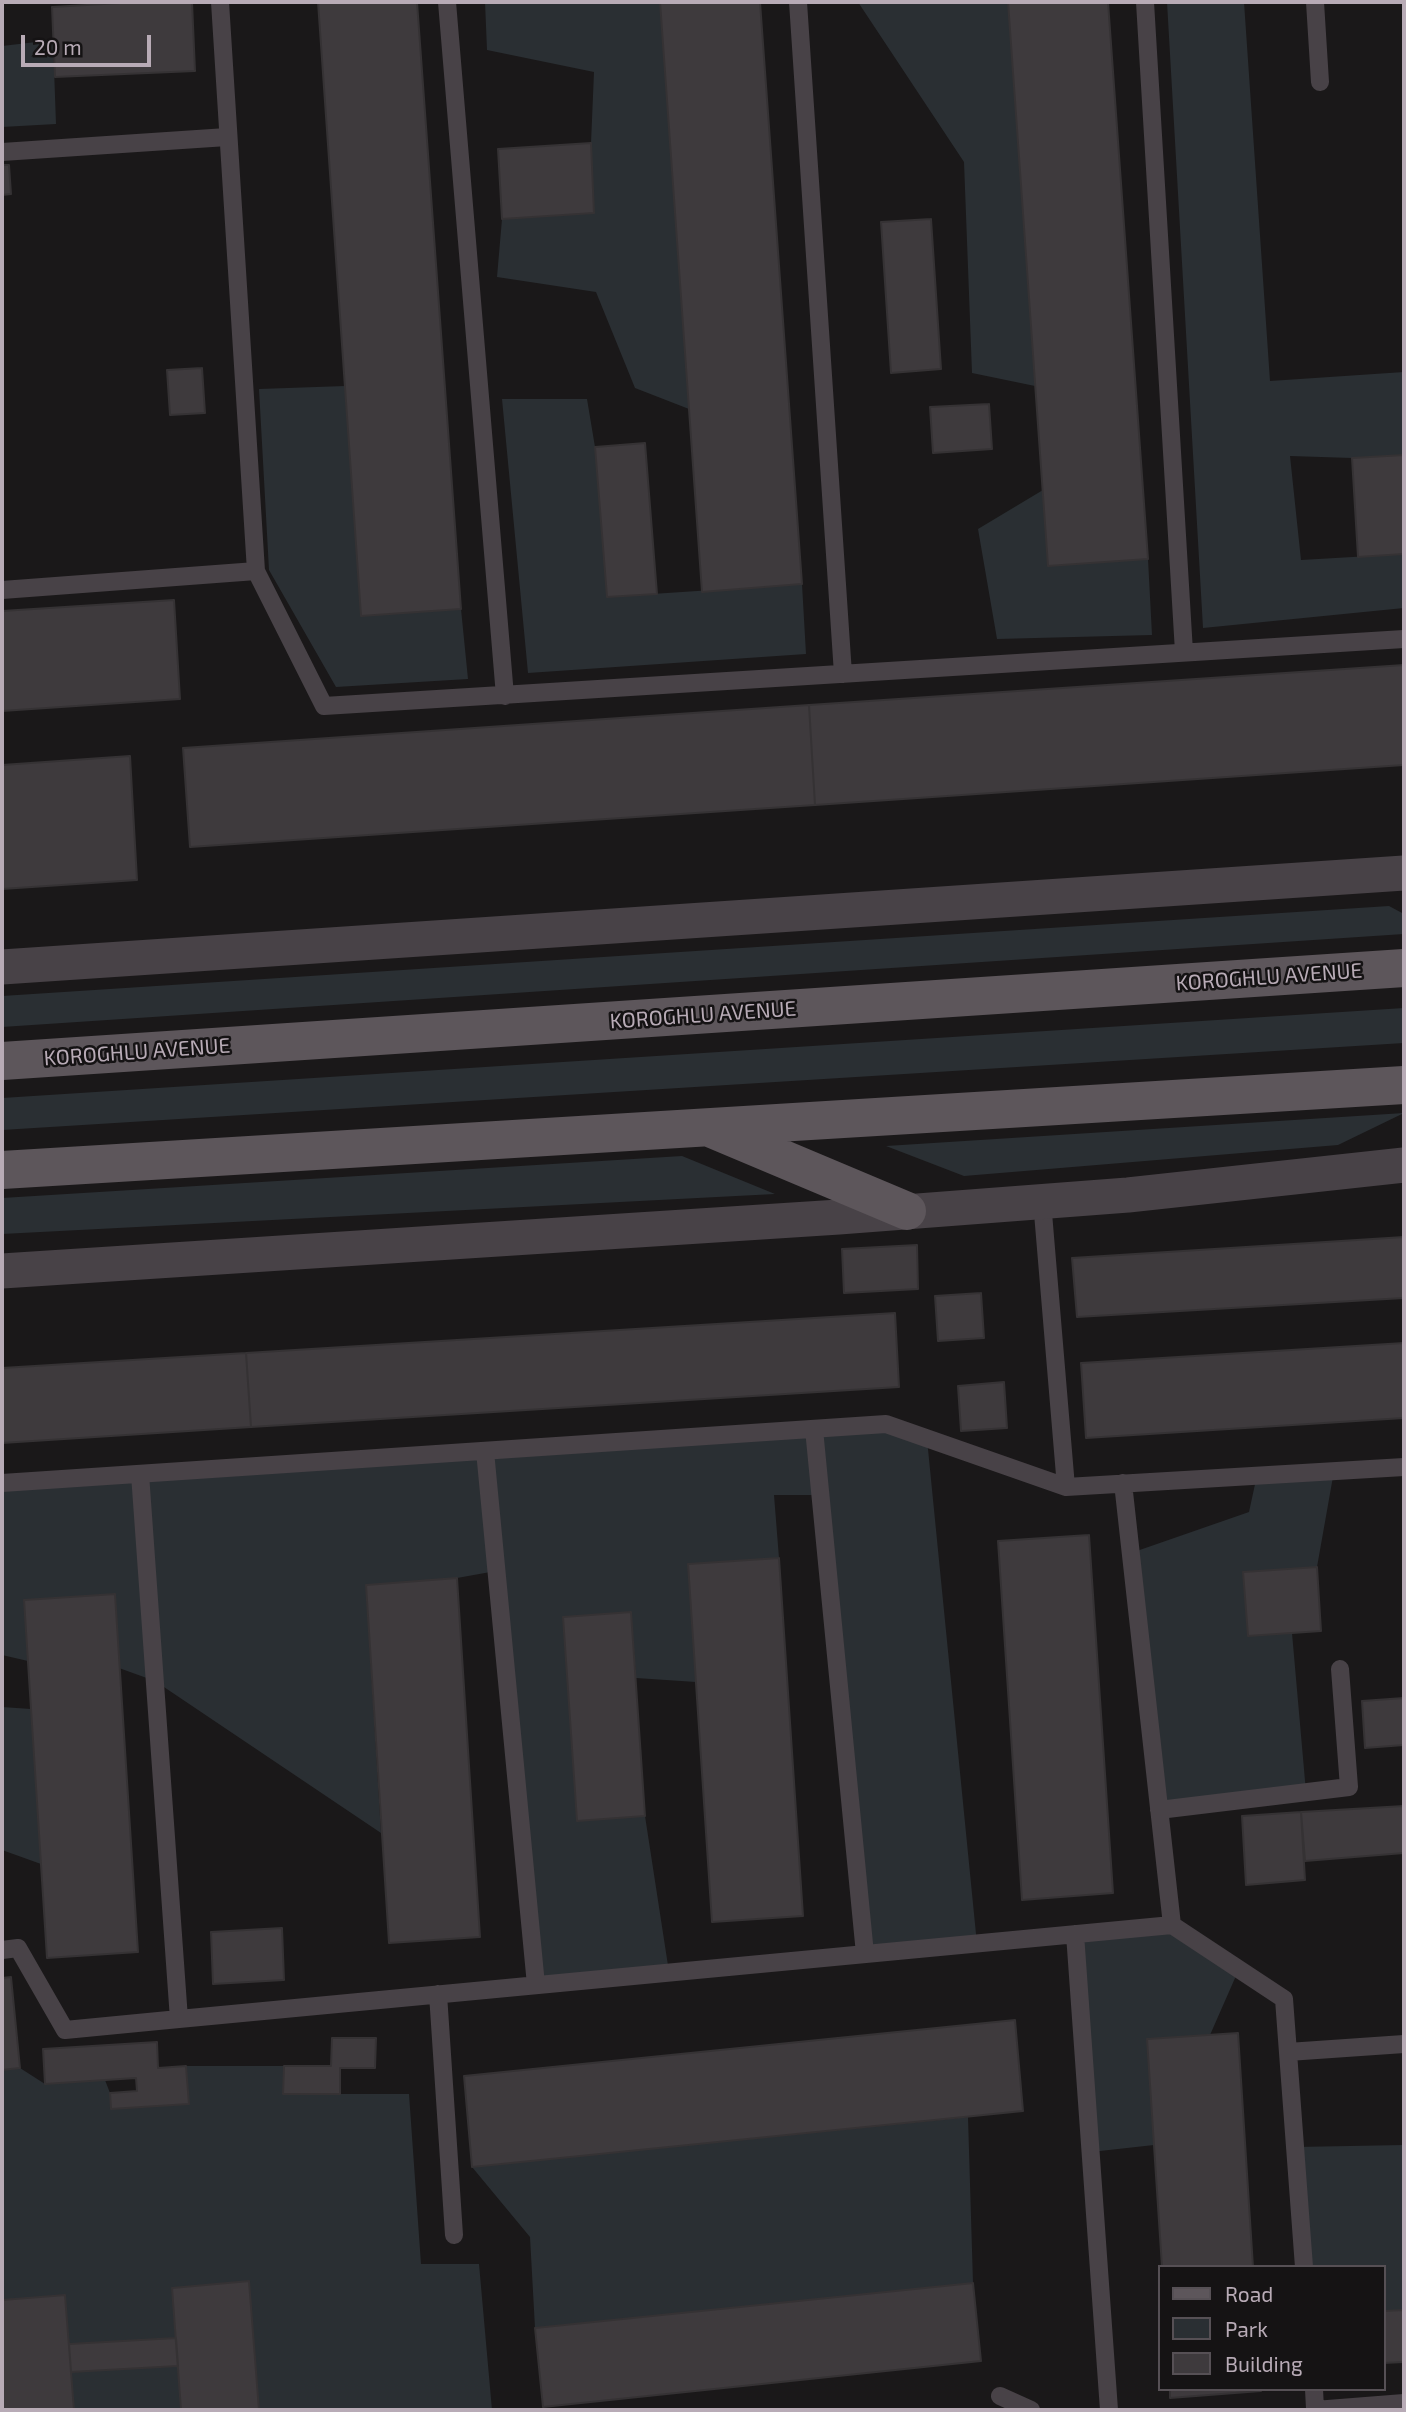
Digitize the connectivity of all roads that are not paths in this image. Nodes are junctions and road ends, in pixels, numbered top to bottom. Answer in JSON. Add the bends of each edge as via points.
{"nodes":[{"id":1,"x":220,"y":2,"type":"edge"},
{"id":2,"x":447,"y":2,"type":"edge"},
{"id":3,"x":798,"y":2,"type":"edge"},
{"id":4,"x":1145,"y":2,"type":"edge"},
{"id":5,"x":1315,"y":2,"type":"edge"},
{"id":6,"x":1320,"y":82,"type":"dead end"},
{"id":7,"x":227,"y":137,"type":"junction"},
{"id":8,"x":2,"y":152,"type":"edge"},
{"id":9,"x":256,"y":571,"type":"junction"},
{"id":10,"x":2,"y":590,"type":"edge"},
{"id":11,"x":1404,"y":639,"type":"edge"},
{"id":12,"x":1184,"y":652,"type":"junction"},
{"id":13,"x":842,"y":674,"type":"junction"},
{"id":14,"x":505,"y":695,"type":"junction"},
{"id":15,"x":1404,"y":873,"type":"edge"},
{"id":16,"x":2,"y":967,"type":"edge"},
{"id":17,"x":1404,"y":968,"type":"edge"},
{"id":18,"x":2,"y":1061,"type":"edge"},
{"id":19,"x":1404,"y":1085,"type":"edge"},
{"id":20,"x":704,"y":1126,"type":"junction"},
{"id":21,"x":1404,"y":1165,"type":"edge"},
{"id":22,"x":2,"y":1170,"type":"edge"},
{"id":23,"x":1042,"y":1201,"type":"junction"},
{"id":24,"x":907,"y":1211,"type":"junction"},
{"id":25,"x":2,"y":1271,"type":"edge"},
{"id":26,"x":814,"y":1429,"type":"junction"},
{"id":27,"x":485,"y":1451,"type":"junction"},
{"id":28,"x":1404,"y":1467,"type":"edge"},
{"id":29,"x":140,"y":1474,"type":"junction"},
{"id":30,"x":2,"y":1483,"type":"edge"},
{"id":31,"x":1123,"y":1483,"type":"junction"},
{"id":32,"x":1066,"y":1487,"type":"junction"},
{"id":33,"x":1340,"y":1669,"type":"dead end"},
{"id":34,"x":1159,"y":1810,"type":"junction"},
{"id":35,"x":1172,"y":1925,"type":"junction"},
{"id":36,"x":1075,"y":1934,"type":"junction"},
{"id":37,"x":2,"y":1950,"type":"edge"},
{"id":38,"x":865,"y":1954,"type":"junction"},
{"id":39,"x":536,"y":1985,"type":"junction"},
{"id":40,"x":438,"y":1994,"type":"junction"},
{"id":41,"x":179,"y":2019,"type":"junction"},
{"id":42,"x":1404,"y":2045,"type":"edge"},
{"id":43,"x":1288,"y":2052,"type":"junction"},
{"id":44,"x":454,"y":2235,"type":"dead end"},
{"id":45,"x":1304,"y":2265,"type":"edge"},
{"id":46,"x":1314,"y":2391,"type":"edge"},
{"id":47,"x":1000,"y":2396,"type":"dead end"},
{"id":48,"x":1404,"y":2403,"type":"edge"},
{"id":49,"x":1315,"y":2409,"type":"edge"},
{"id":50,"x":1031,"y":2410,"type":"edge"},
{"id":51,"x":1109,"y":2410,"type":"edge"}],
"edges":[{"from":1,"to":7,"type":"lane"},
{"from":2,"to":14,"type":"lane"},
{"from":3,"to":13,"type":"lane"},
{"from":4,"to":12,"type":"lane"},
{"from":5,"to":6,"type":"lane"},
{"from":7,"to":8,"type":"lane"},
{"from":7,"to":9,"type":"lane"},
{"from":9,"to":10,"type":"lane"},
{"from":9,"to":14,"type":"lane","via":[[324,706]]},
{"from":11,"to":12,"type":"lane"},
{"from":12,"to":13,"type":"lane"},
{"from":13,"to":14,"type":"lane"},
{"from":15,"to":16,"type":"street"},
{"from":17,"to":18,"type":"main road","name":"KOROGHLU AVENUE"},
{"from":19,"to":20,"type":"main road"},
{"from":20,"to":22,"type":"main road"},
{"from":20,"to":24,"type":"main road"},
{"from":21,"to":23,"type":"street"},
{"from":23,"to":24,"type":"street"},
{"from":23,"to":32,"type":"lane"},
{"from":24,"to":25,"type":"street"},
{"from":26,"to":27,"type":"lane"},
{"from":26,"to":32,"type":"lane","via":[[886,1424]]},
{"from":26,"to":38,"type":"lane"},
{"from":27,"to":29,"type":"lane"},
{"from":27,"to":39,"type":"lane"},
{"from":28,"to":31,"type":"lane"},
{"from":29,"to":30,"type":"lane"},
{"from":29,"to":41,"type":"lane"},
{"from":31,"to":32,"type":"lane"},
{"from":31,"to":34,"type":"lane"},
{"from":33,"to":34,"type":"lane","via":[[1349,1787]]},
{"from":34,"to":35,"type":"lane"},
{"from":35,"to":36,"type":"lane"},
{"from":35,"to":43,"type":"lane","via":[[1284,1999]]},
{"from":36,"to":38,"type":"lane"},
{"from":36,"to":51,"type":"lane"},
{"from":37,"to":41,"type":"lane","via":[[18,1948],[65,2030]]},
{"from":38,"to":39,"type":"lane"},
{"from":39,"to":40,"type":"lane"},
{"from":40,"to":41,"type":"lane"},
{"from":40,"to":44,"type":"lane"},
{"from":42,"to":43,"type":"lane"},
{"from":43,"to":45,"type":"lane"},
{"from":46,"to":49,"type":"lane"},
{"from":47,"to":50,"type":"lane"},
{"from":48,"to":49,"type":"lane"}]}
